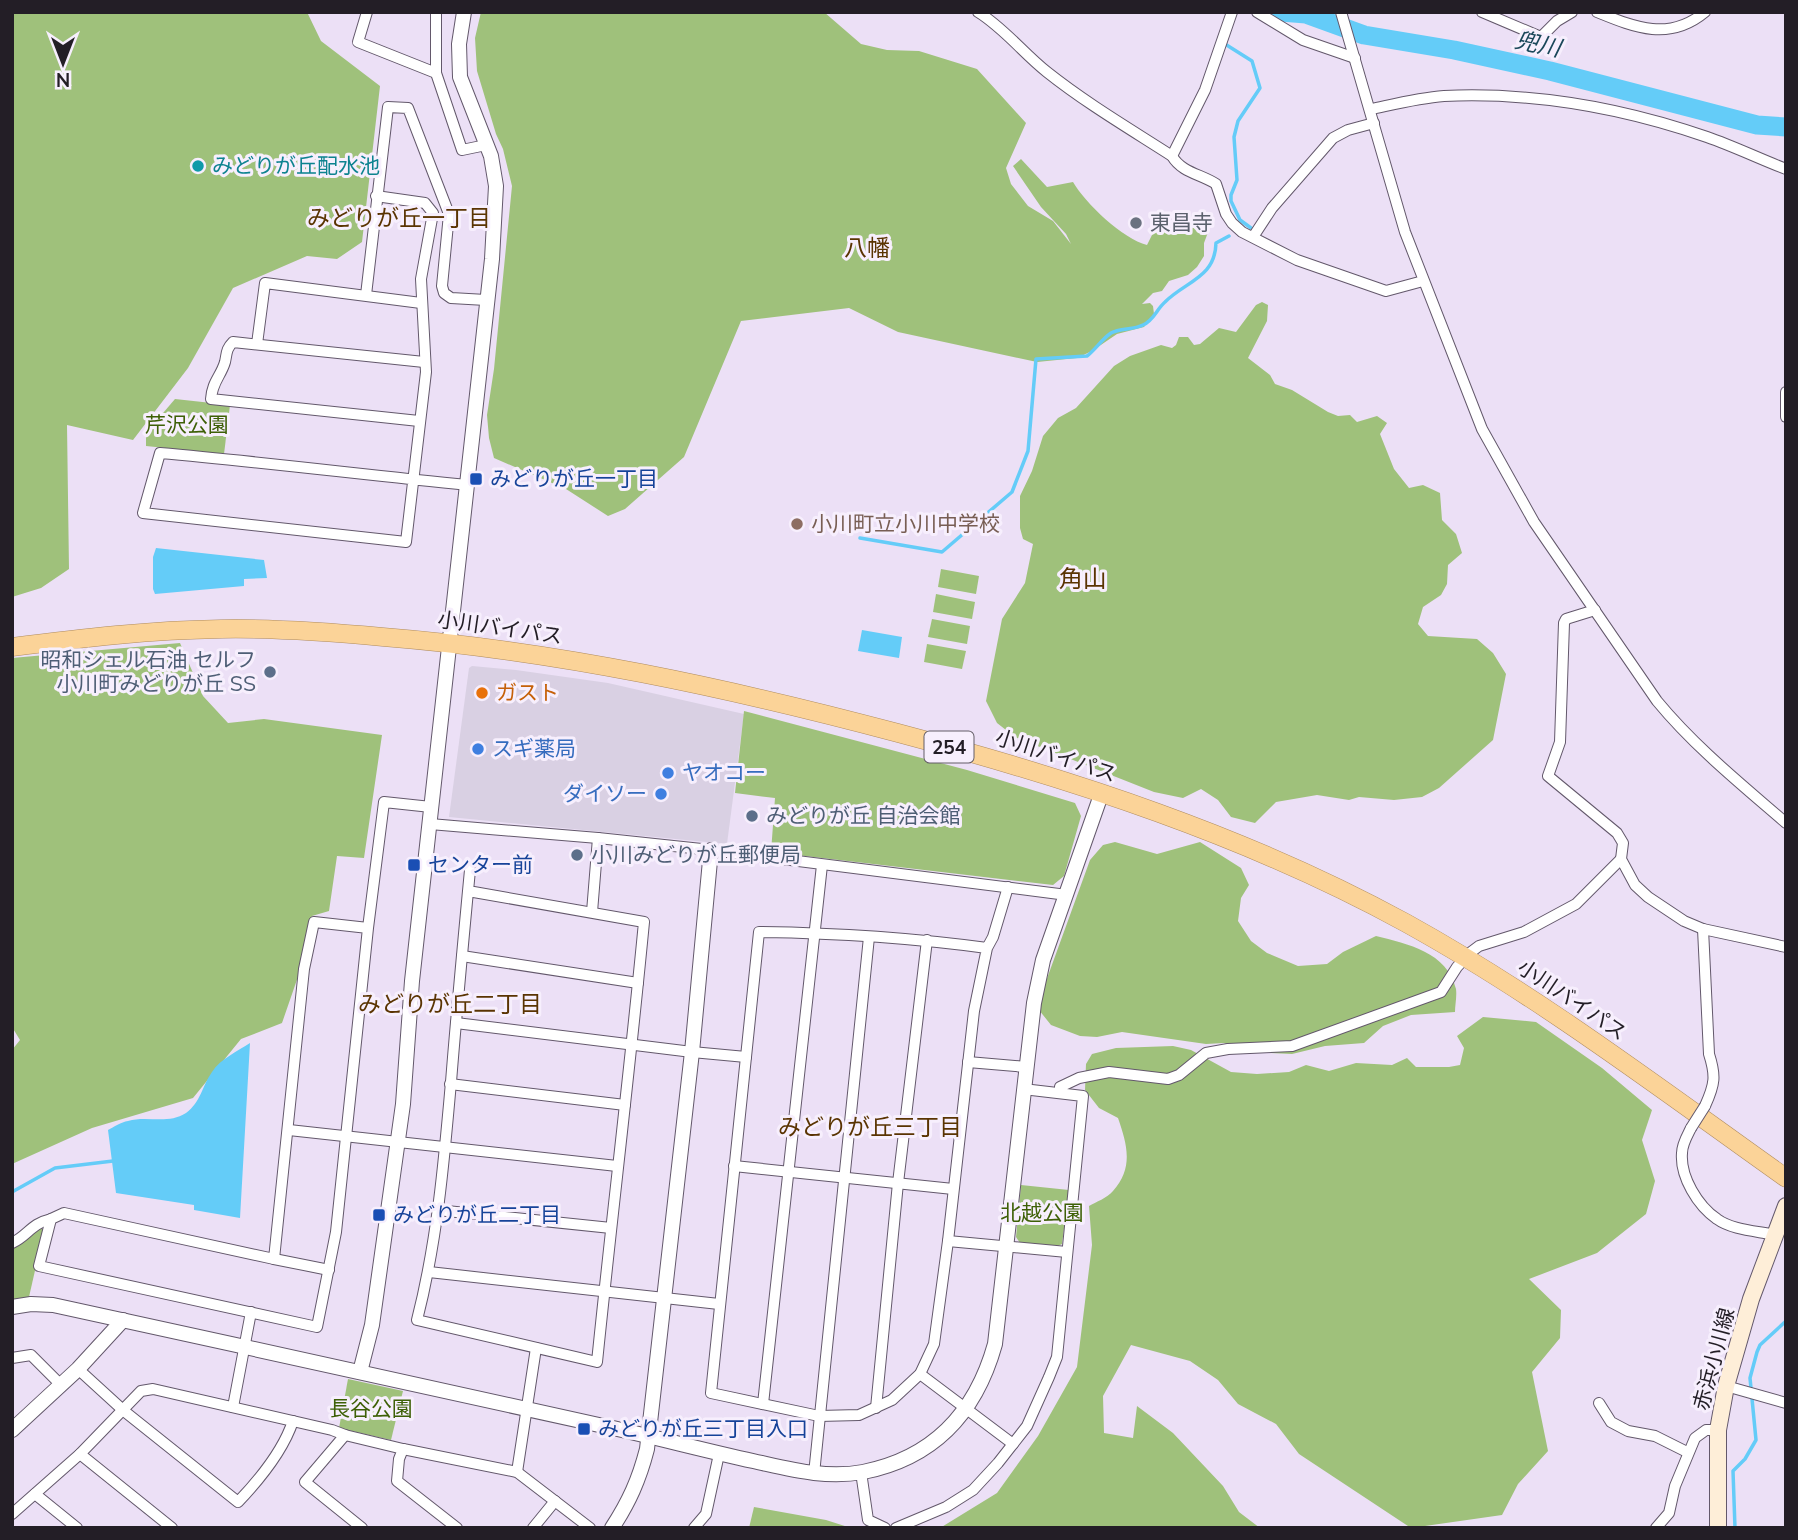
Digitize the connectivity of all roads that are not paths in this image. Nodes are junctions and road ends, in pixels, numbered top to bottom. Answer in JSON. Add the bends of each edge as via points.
{"nodes":[{"id":1,"x":367,"y":12,"type":"edge"},
{"id":2,"x":436,"y":12,"type":"edge"},
{"id":3,"x":464,"y":12,"type":"edge"},
{"id":4,"x":978,"y":12,"type":"edge"},
{"id":5,"x":1232,"y":12,"type":"edge"},
{"id":6,"x":1257,"y":12,"type":"edge"},
{"id":7,"x":1341,"y":12,"type":"edge"},
{"id":8,"x":1482,"y":12,"type":"edge"},
{"id":9,"x":1572,"y":12,"type":"edge"},
{"id":10,"x":1597,"y":12,"type":"edge"},
{"id":11,"x":1705,"y":12,"type":"edge"},
{"id":12,"x":1355,"y":58,"type":"junction"},
{"id":13,"x":436,"y":73,"type":"junction"},
{"id":14,"x":1371,"y":109,"type":"junction"},
{"id":15,"x":1374,"y":123,"type":"junction"},
{"id":16,"x":486,"y":145,"type":"junction"},
{"id":17,"x":1172,"y":156,"type":"junction"},
{"id":18,"x":1786,"y":169,"type":"edge"},
{"id":19,"x":376,"y":196,"type":"junction"},
{"id":20,"x":1253,"y":237,"type":"junction"},
{"id":21,"x":1423,"y":281,"type":"junction"},
{"id":22,"x":366,"y":295,"type":"junction"},
{"id":23,"x":486,"y":300,"type":"junction"},
{"id":24,"x":421,"y":303,"type":"junction"},
{"id":25,"x":257,"y":344,"type":"junction"},
{"id":26,"x":424,"y":362,"type":"junction"},
{"id":27,"x":1786,"y":392,"type":"edge"},
{"id":28,"x":1786,"y":417,"type":"edge"},
{"id":29,"x":419,"y":421,"type":"junction"},
{"id":30,"x":413,"y":480,"type":"junction"},
{"id":31,"x":468,"y":485,"type":"junction"},
{"id":32,"x":1595,"y":610,"type":"junction"},
{"id":33,"x":448,"y":642,"type":"junction"},
{"id":34,"x":12,"y":647,"type":"edge"},
{"id":35,"x":1101,"y":795,"type":"junction"},
{"id":36,"x":431,"y":807,"type":"junction"},
{"id":37,"x":1786,"y":823,"type":"edge"},
{"id":38,"x":430,"y":824,"type":"junction"},
{"id":39,"x":598,"y":838,"type":"junction"},
{"id":40,"x":711,"y":850,"type":"junction"},
{"id":41,"x":1621,"y":859,"type":"junction"},
{"id":42,"x":822,"y":865,"type":"junction"},
{"id":43,"x":470,"y":870,"type":"dead end"},
{"id":44,"x":1008,"y":887,"type":"junction"},
{"id":45,"x":468,"y":891,"type":"junction"},
{"id":46,"x":1067,"y":895,"type":"junction"},
{"id":47,"x":592,"y":912,"type":"junction"},
{"id":48,"x":368,"y":928,"type":"junction"},
{"id":49,"x":1703,"y":929,"type":"junction"},
{"id":50,"x":814,"y":932,"type":"junction"},
{"id":51,"x":869,"y":937,"type":"junction"},
{"id":52,"x":927,"y":940,"type":"junction"},
{"id":53,"x":1786,"y":947,"type":"edge"},
{"id":54,"x":987,"y":948,"type":"junction"},
{"id":55,"x":462,"y":956,"type":"junction"},
{"id":56,"x":1465,"y":958,"type":"junction"},
{"id":57,"x":638,"y":983,"type":"junction"},
{"id":58,"x":456,"y":1023,"type":"junction"},
{"id":59,"x":633,"y":1044,"type":"junction"},
{"id":60,"x":691,"y":1052,"type":"junction"},
{"id":61,"x":746,"y":1057,"type":"junction"},
{"id":62,"x":968,"y":1062,"type":"junction"},
{"id":63,"x":1026,"y":1067,"type":"junction"},
{"id":64,"x":450,"y":1084,"type":"junction"},
{"id":65,"x":1023,"y":1089,"type":"junction"},
{"id":66,"x":1060,"y":1093,"type":"junction"},
{"id":67,"x":625,"y":1105,"type":"junction"},
{"id":68,"x":289,"y":1130,"type":"junction"},
{"id":69,"x":345,"y":1136,"type":"junction"},
{"id":70,"x":398,"y":1143,"type":"junction"},
{"id":71,"x":445,"y":1149,"type":"junction"},
{"id":72,"x":617,"y":1166,"type":"junction"},
{"id":73,"x":734,"y":1166,"type":"junction"},
{"id":74,"x":788,"y":1171,"type":"junction"},
{"id":75,"x":844,"y":1178,"type":"junction"},
{"id":76,"x":1786,"y":1178,"type":"edge"},
{"id":77,"x":898,"y":1183,"type":"junction"},
{"id":78,"x":953,"y":1188,"type":"junction"},
{"id":79,"x":1786,"y":1206,"type":"edge"},
{"id":80,"x":437,"y":1210,"type":"junction"},
{"id":81,"x":51,"y":1219,"type":"junction"},
{"id":82,"x":611,"y":1228,"type":"junction"},
{"id":83,"x":1775,"y":1235,"type":"junction"},
{"id":84,"x":948,"y":1241,"type":"junction"},
{"id":85,"x":12,"y":1243,"type":"edge"},
{"id":86,"x":1007,"y":1246,"type":"junction"},
{"id":87,"x":1067,"y":1251,"type":"junction"},
{"id":88,"x":274,"y":1259,"type":"junction"},
{"id":89,"x":329,"y":1270,"type":"junction"},
{"id":90,"x":429,"y":1272,"type":"junction"},
{"id":91,"x":604,"y":1293,"type":"junction"},
{"id":92,"x":664,"y":1297,"type":"junction"},
{"id":93,"x":719,"y":1304,"type":"junction"},
{"id":94,"x":12,"y":1307,"type":"edge"},
{"id":95,"x":251,"y":1312,"type":"junction"},
{"id":96,"x":123,"y":1320,"type":"junction"},
{"id":97,"x":245,"y":1347,"type":"junction"},
{"id":98,"x":536,"y":1348,"type":"junction"},
{"id":99,"x":12,"y":1358,"type":"edge"},
{"id":100,"x":78,"y":1369,"type":"junction"},
{"id":101,"x":360,"y":1372,"type":"junction"},
{"id":102,"x":920,"y":1374,"type":"junction"},
{"id":103,"x":61,"y":1385,"type":"junction"},
{"id":104,"x":1726,"y":1386,"type":"junction"},
{"id":105,"x":1599,"y":1402,"type":"dead end"},
{"id":106,"x":1786,"y":1403,"type":"edge"},
{"id":107,"x":763,"y":1404,"type":"junction"},
{"id":108,"x":233,"y":1407,"type":"junction"},
{"id":109,"x":876,"y":1408,"type":"junction"},
{"id":110,"x":528,"y":1409,"type":"junction"},
{"id":111,"x":966,"y":1410,"type":"junction"},
{"id":112,"x":124,"y":1411,"type":"junction"},
{"id":113,"x":819,"y":1416,"type":"junction"},
{"id":114,"x":293,"y":1421,"type":"junction"},
{"id":115,"x":12,"y":1430,"type":"edge"},
{"id":116,"x":1718,"y":1430,"type":"junction"},
{"id":117,"x":345,"y":1435,"type":"junction"},
{"id":118,"x":648,"y":1437,"type":"junction"},
{"id":119,"x":1013,"y":1444,"type":"junction"},
{"id":120,"x":403,"y":1449,"type":"junction"},
{"id":121,"x":1687,"y":1452,"type":"junction"},
{"id":122,"x":80,"y":1454,"type":"junction"},
{"id":123,"x":719,"y":1454,"type":"junction"},
{"id":124,"x":517,"y":1472,"type":"junction"},
{"id":125,"x":861,"y":1472,"type":"junction"},
{"id":126,"x":814,"y":1474,"type":"junction"},
{"id":127,"x":35,"y":1494,"type":"junction"},
{"id":128,"x":555,"y":1501,"type":"junction"},
{"id":129,"x":12,"y":1514,"type":"edge"},
{"id":130,"x":77,"y":1528,"type":"edge"},
{"id":131,"x":172,"y":1528,"type":"edge"},
{"id":132,"x":362,"y":1528,"type":"edge"},
{"id":133,"x":457,"y":1528,"type":"edge"},
{"id":134,"x":533,"y":1528,"type":"edge"},
{"id":135,"x":590,"y":1528,"type":"edge"},
{"id":136,"x":612,"y":1528,"type":"edge"},
{"id":137,"x":694,"y":1528,"type":"edge"},
{"id":138,"x":884,"y":1528,"type":"edge"},
{"id":139,"x":896,"y":1528,"type":"edge"},
{"id":140,"x":1656,"y":1528,"type":"edge"},
{"id":141,"x":1718,"y":1528,"type":"edge"}],
"edges":[{"from":1,"to":13,"type":"street","via":[[358,42]]},
{"from":2,"to":13,"type":"street"},
{"from":3,"to":16,"type":"street","via":[[460,77]]},
{"from":4,"to":17,"type":"street","via":[[1074,94]]},
{"from":5,"to":17,"type":"street","via":[[1205,90]]},
{"from":6,"to":12,"type":"street","via":[[1303,40]]},
{"from":7,"to":12,"type":"street"},
{"from":8,"to":9,"type":"street","via":[[1541,37]]},
{"from":10,"to":11,"type":"street","via":[[1634,27],[1653,29],[1686,24]]},
{"from":12,"to":14,"type":"street"},
{"from":13,"to":16,"type":"street","via":[[462,150]]},
{"from":14,"to":15,"type":"street"},
{"from":14,"to":18,"type":"street","via":[[1444,96],[1542,98],[1678,128]]},
{"from":15,"to":20,"type":"street","via":[[1333,138]]},
{"from":15,"to":21,"type":"street"},
{"from":16,"to":23,"type":"street","via":[[496,187]]},
{"from":17,"to":20,"type":"street","via":[[1185,170],[1216,184],[1232,223]]},
{"from":19,"to":22,"type":"street"},
{"from":19,"to":23,"type":"street","via":[[388,107],[408,108],[449,214],[444,293],[451,298]]},
{"from":19,"to":24,"type":"street","via":[[425,203],[433,213],[422,264]]},
{"from":20,"to":21,"type":"street","via":[[1297,260],[1372,288],[1385,291]]},
{"from":21,"to":32,"type":"street","via":[[1490,447],[1534,522]]},
{"from":22,"to":24,"type":"street"},
{"from":22,"to":25,"type":"street","via":[[265,283]]},
{"from":23,"to":31,"type":"street"},
{"from":24,"to":26,"type":"street"},
{"from":25,"to":26,"type":"street"},
{"from":25,"to":29,"type":"street","via":[[233,342],[227,348],[211,399]]},
{"from":26,"to":29,"type":"street"},
{"from":27,"to":28,"type":"street"},
{"from":29,"to":30,"type":"street"},
{"from":30,"to":30,"type":"street","via":[[160,453],[143,513],[406,542]]},
{"from":30,"to":31,"type":"street"},
{"from":31,"to":33,"type":"street"},
{"from":32,"to":37,"type":"street","via":[[1676,725]]},
{"from":32,"to":41,"type":"street","via":[[1564,622],[1560,742],[1548,776],[1617,833],[1623,842]]},
{"from":33,"to":34,"type":"highway","name":"小川バイパス","number":"254","via":[[304,630],[225,629],[153,631]]},
{"from":33,"to":35,"type":"highway","name":"小川バイパス","number":"254","via":[[605,666],[798,706]]},
{"from":33,"to":36,"type":"street"},
{"from":35,"to":46,"type":"street"},
{"from":35,"to":56,"type":"highway","name":"小川バイパス","number":"254","via":[[1266,855],[1405,922]]},
{"from":36,"to":38,"type":"street"},
{"from":36,"to":48,"type":"street","via":[[384,802]]},
{"from":38,"to":39,"type":"street"},
{"from":38,"to":70,"type":"street"},
{"from":39,"to":40,"type":"street"},
{"from":39,"to":47,"type":"street"},
{"from":40,"to":42,"type":"street"},
{"from":40,"to":60,"type":"street"},
{"from":41,"to":49,"type":"street","via":[[1635,885],[1648,897]]},
{"from":41,"to":56,"type":"street","via":[[1576,904],[1524,932],[1479,946]]},
{"from":42,"to":44,"type":"street"},
{"from":42,"to":50,"type":"street"},
{"from":43,"to":45,"type":"street"},
{"from":44,"to":46,"type":"street"},
{"from":44,"to":54,"type":"street"},
{"from":45,"to":47,"type":"street"},
{"from":45,"to":55,"type":"street"},
{"from":46,"to":63,"type":"street","via":[[1043,960]]},
{"from":47,"to":57,"type":"street","via":[[644,922]]},
{"from":48,"to":68,"type":"street","via":[[314,922],[304,969]]},
{"from":48,"to":69,"type":"street"},
{"from":49,"to":53,"type":"street"},
{"from":49,"to":83,"type":"street","bridge":true,"via":[[1714,1081],[1683,1144],[1682,1165],[1699,1202],[1717,1219]]},
{"from":50,"to":51,"type":"street"},
{"from":50,"to":61,"type":"street","via":[[759,932]]},
{"from":50,"to":74,"type":"street"},
{"from":51,"to":52,"type":"street"},
{"from":51,"to":75,"type":"street"},
{"from":52,"to":54,"type":"street"},
{"from":52,"to":77,"type":"street"},
{"from":54,"to":62,"type":"street"},
{"from":55,"to":57,"type":"street"},
{"from":55,"to":58,"type":"street"},
{"from":56,"to":66,"type":"street","via":[[1441,992],[1292,1046],[1206,1053],[1168,1079],[1109,1072],[1079,1078],[1060,1087]]},
{"from":56,"to":76,"type":"highway","name":"小川バイパス","number":"254","via":[[1564,1021]]},
{"from":57,"to":59,"type":"street"},
{"from":58,"to":59,"type":"street"},
{"from":58,"to":64,"type":"street"},
{"from":59,"to":60,"type":"street"},
{"from":59,"to":67,"type":"street"},
{"from":60,"to":61,"type":"street"},
{"from":60,"to":92,"type":"street"},
{"from":61,"to":73,"type":"street"},
{"from":62,"to":63,"type":"street"},
{"from":62,"to":78,"type":"street"},
{"from":63,"to":65,"type":"street"},
{"from":64,"to":67,"type":"street"},
{"from":64,"to":71,"type":"street"},
{"from":65,"to":66,"type":"street"},
{"from":65,"to":86,"type":"street"},
{"from":66,"to":87,"type":"street","via":[[1083,1096]]},
{"from":67,"to":72,"type":"street"},
{"from":68,"to":69,"type":"street"},
{"from":68,"to":88,"type":"street"},
{"from":69,"to":70,"type":"street"},
{"from":69,"to":89,"type":"street"},
{"from":70,"to":71,"type":"street"},
{"from":70,"to":101,"type":"street","via":[[376,1300]]},
{"from":71,"to":72,"type":"street"},
{"from":71,"to":80,"type":"street"},
{"from":72,"to":82,"type":"street"},
{"from":73,"to":74,"type":"street"},
{"from":73,"to":93,"type":"street"},
{"from":74,"to":75,"type":"street"},
{"from":74,"to":107,"type":"street"},
{"from":75,"to":77,"type":"street"},
{"from":75,"to":113,"type":"street"},
{"from":77,"to":78,"type":"street"},
{"from":77,"to":109,"type":"street"},
{"from":78,"to":84,"type":"street"},
{"from":79,"to":83,"type":"main road","name":"赤浜小川線"},
{"from":80,"to":82,"type":"street"},
{"from":80,"to":90,"type":"street"},
{"from":81,"to":85,"type":"street","via":[[34,1224]]},
{"from":81,"to":88,"type":"street","via":[[64,1213]]},
{"from":81,"to":95,"type":"street","via":[[39,1266]]},
{"from":82,"to":91,"type":"street"},
{"from":83,"to":104,"type":"main road","name":"赤浜小川線"},
{"from":84,"to":86,"type":"street"},
{"from":84,"to":102,"type":"street","via":[[934,1344]]},
{"from":86,"to":87,"type":"street"},
{"from":86,"to":111,"type":"street","via":[[995,1344],[987,1373]]},
{"from":87,"to":119,"type":"street","via":[[1057,1357],[1027,1426]]},
{"from":88,"to":89,"type":"street"},
{"from":89,"to":95,"type":"street","via":[[317,1327]]},
{"from":90,"to":91,"type":"street"},
{"from":90,"to":98,"type":"street","via":[[417,1320]]},
{"from":91,"to":92,"type":"street"},
{"from":91,"to":98,"type":"street","via":[[597,1362]]},
{"from":92,"to":93,"type":"street"},
{"from":92,"to":118,"type":"street"},
{"from":93,"to":107,"type":"street","via":[[711,1393]]},
{"from":94,"to":96,"type":"street","via":[[53,1305]]},
{"from":95,"to":97,"type":"street"},
{"from":96,"to":97,"type":"street"},
{"from":96,"to":100,"type":"street"},
{"from":97,"to":101,"type":"street"},
{"from":97,"to":108,"type":"street"},
{"from":98,"to":110,"type":"street"},
{"from":99,"to":103,"type":"street","via":[[31,1355]]},
{"from":100,"to":103,"type":"street"},
{"from":100,"to":112,"type":"street"},
{"from":101,"to":110,"type":"street"},
{"from":102,"to":109,"type":"street"},
{"from":102,"to":111,"type":"street"},
{"from":103,"to":115,"type":"street"},
{"from":104,"to":106,"type":"street"},
{"from":104,"to":116,"type":"main road","name":"赤浜小川線"},
{"from":105,"to":121,"type":"street","via":[[1611,1422],[1628,1431],[1656,1436]]},
{"from":107,"to":113,"type":"street"},
{"from":108,"to":112,"type":"street","via":[[153,1389],[141,1391]]},
{"from":108,"to":114,"type":"street"},
{"from":109,"to":113,"type":"street","via":[[859,1415]]},
{"from":110,"to":118,"type":"street"},
{"from":110,"to":124,"type":"street"},
{"from":111,"to":119,"type":"street"},
{"from":111,"to":125,"type":"street","via":[[937,1440],[891,1465]]},
{"from":112,"to":114,"type":"street","via":[[239,1502],[258,1480]]},
{"from":112,"to":122,"type":"street"},
{"from":113,"to":126,"type":"street"},
{"from":114,"to":117,"type":"street"},
{"from":116,"to":121,"type":"street","via":[[1698,1434]]},
{"from":116,"to":141,"type":"main road","name":"赤浜小川線"},
{"from":117,"to":120,"type":"street"},
{"from":117,"to":132,"type":"street","via":[[305,1482]]},
{"from":118,"to":123,"type":"street"},
{"from":118,"to":136,"type":"street","via":[[640,1478]]},
{"from":119,"to":139,"type":"street","via":[[973,1490]]},
{"from":120,"to":124,"type":"street"},
{"from":120,"to":133,"type":"street","via":[[397,1481]]},
{"from":121,"to":140,"type":"street","via":[[1670,1513]]},
{"from":122,"to":127,"type":"street"},
{"from":122,"to":131,"type":"street"},
{"from":123,"to":126,"type":"street"},
{"from":123,"to":137,"type":"street","via":[[706,1514]]},
{"from":124,"to":128,"type":"street"},
{"from":125,"to":126,"type":"street"},
{"from":125,"to":138,"type":"street","via":[[868,1520]]},
{"from":127,"to":129,"type":"street"},
{"from":127,"to":130,"type":"street"},
{"from":128,"to":134,"type":"street"},
{"from":128,"to":135,"type":"street"}]}
